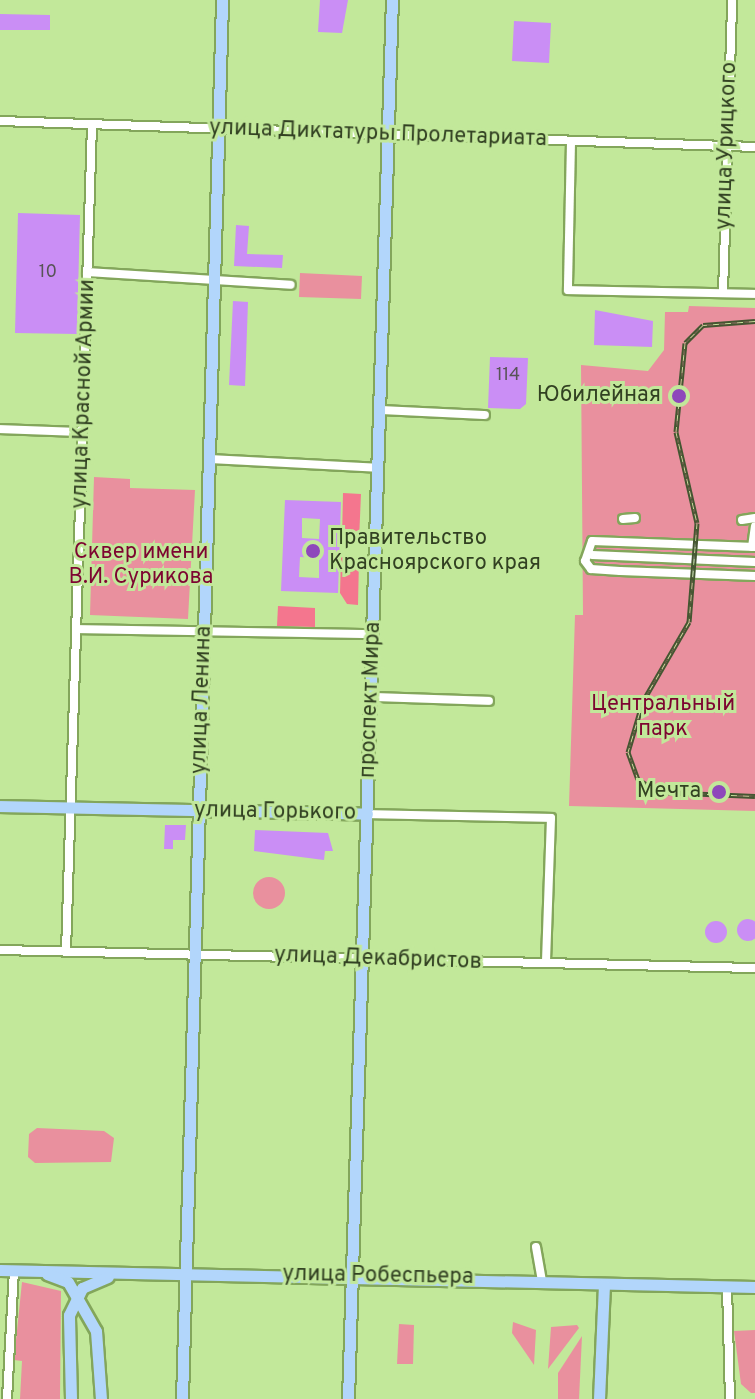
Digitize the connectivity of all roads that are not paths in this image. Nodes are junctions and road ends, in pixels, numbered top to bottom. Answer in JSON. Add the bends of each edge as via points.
{"nodes":[{"id":1,"x":222,"y":0,"type":"edge"},
{"id":2,"x":392,"y":0,"type":"edge"},
{"id":3,"x":732,"y":0,"type":"edge"},
{"id":4,"x":0,"y":121,"type":"edge"},
{"id":5,"x":92,"y":124,"type":"junction"},
{"id":6,"x":218,"y":129,"type":"junction"},
{"id":7,"x":388,"y":135,"type":"junction"},
{"id":8,"x":571,"y":142,"type":"junction"},
{"id":9,"x":724,"y":147,"type":"junction"},
{"id":10,"x":755,"y":147,"type":"edge"},
{"id":11,"x":87,"y":272,"type":"junction"},
{"id":12,"x":214,"y":280,"type":"junction"},
{"id":13,"x":291,"y":285,"type":"dead end"},
{"id":14,"x":723,"y":293,"type":"junction"},
{"id":15,"x":755,"y":294,"type":"edge"},
{"id":16,"x":380,"y":410,"type":"junction"},
{"id":17,"x":485,"y":415,"type":"dead end"},
{"id":18,"x":0,"y":429,"type":"edge"},
{"id":19,"x":82,"y":432,"type":"junction"},
{"id":20,"x":209,"y":459,"type":"junction"},
{"id":21,"x":378,"y":468,"type":"junction"},
{"id":22,"x":635,"y":518,"type":"dead end"},
{"id":23,"x":755,"y":518,"type":"edge"},
{"id":24,"x":623,"y":519,"type":"dead end"},
{"id":25,"x":742,"y":520,"type":"dead end"},
{"id":26,"x":755,"y":526,"type":"edge"},
{"id":27,"x":754,"y":547,"type":"edge"},
{"id":28,"x":592,"y":555,"type":"junction"},
{"id":29,"x":755,"y":562,"type":"edge"},
{"id":30,"x":755,"y":576,"type":"edge"},
{"id":31,"x":77,"y":629,"type":"junction"},
{"id":32,"x":204,"y":631,"type":"junction"},
{"id":33,"x":373,"y":634,"type":"junction"},
{"id":34,"x":371,"y":697,"type":"junction"},
{"id":35,"x":489,"y":701,"type":"dead end"},
{"id":36,"x":0,"y":806,"type":"edge"},
{"id":37,"x":70,"y":807,"type":"junction"},
{"id":38,"x":199,"y":810,"type":"junction"},
{"id":39,"x":367,"y":814,"type":"junction"},
{"id":40,"x":0,"y":950,"type":"edge"},
{"id":41,"x":66,"y":952,"type":"junction"},
{"id":42,"x":194,"y":954,"type":"junction"},
{"id":43,"x":363,"y":959,"type":"junction"},
{"id":44,"x":546,"y":963,"type":"junction"},
{"id":45,"x":755,"y":968,"type":"edge"},
{"id":46,"x":536,"y":1247,"type":"dead end"},
{"id":47,"x":0,"y":1270,"type":"edge"},
{"id":48,"x":14,"y":1271,"type":"junction"},
{"id":49,"x":39,"y":1271,"type":"junction"},
{"id":50,"x":133,"y":1274,"type":"junction"},
{"id":51,"x":186,"y":1274,"type":"junction"},
{"id":52,"x":352,"y":1276,"type":"junction"},
{"id":53,"x":542,"y":1280,"type":"junction"},
{"id":54,"x":604,"y":1285,"type":"junction"},
{"id":55,"x":727,"y":1286,"type":"junction"},
{"id":56,"x":755,"y":1287,"type":"edge"},
{"id":57,"x":77,"y":1295,"type":"junction"},
{"id":58,"x":7,"y":1399,"type":"edge"},
{"id":59,"x":71,"y":1399,"type":"edge"},
{"id":60,"x":101,"y":1399,"type":"edge"},
{"id":61,"x":182,"y":1399,"type":"edge"},
{"id":62,"x":348,"y":1399,"type":"edge"},
{"id":63,"x":599,"y":1399,"type":"edge"},
{"id":64,"x":730,"y":1399,"type":"edge"}],
"edges":[{"from":1,"to":6,"type":"main road","name":"улица Ленина"},
{"from":2,"to":7,"type":"main road","name":"проспект Мира"},
{"from":3,"to":9,"type":"street","name":"улица Урицкого"},
{"from":4,"to":5,"type":"street","name":"улица Диктатуры Пролетариата"},
{"from":5,"to":6,"type":"street","name":"улица Диктатуры Пролетариата"},
{"from":5,"to":11,"type":"street","name":"улица Красной Армии"},
{"from":6,"to":7,"type":"street","name":"улица Диктатуры Пролетариата"},
{"from":6,"to":12,"type":"main road","name":"улица Ленина"},
{"from":7,"to":8,"type":"street","name":"улица Диктатуры Пролетариата"},
{"from":7,"to":16,"type":"main road","name":"проспект Мира"},
{"from":8,"to":9,"type":"street","name":"улица Диктатуры Пролетариата"},
{"from":8,"to":14,"type":"street","via":[[568,290]]},
{"from":9,"to":10,"type":"street","name":"улица Диктатуры Пролетариата"},
{"from":9,"to":14,"type":"street","name":"улица Урицкого"},
{"from":11,"to":12,"type":"street"},
{"from":11,"to":19,"type":"street","name":"улица Красной Армии"},
{"from":12,"to":13,"type":"street"},
{"from":12,"to":20,"type":"main road","name":"улица Ленина"},
{"from":14,"to":15,"type":"street"},
{"from":16,"to":17,"type":"street"},
{"from":16,"to":21,"type":"main road","name":"проспект Мира"},
{"from":18,"to":19,"type":"street"},
{"from":19,"to":31,"type":"street","name":"улица Красной Армии"},
{"from":20,"to":21,"type":"street"},
{"from":20,"to":32,"type":"main road","name":"улица Ленина"},
{"from":21,"to":33,"type":"main road","name":"проспект Мира"},
{"from":22,"to":24,"type":"street"},
{"from":23,"to":25,"type":"street"},
{"from":26,"to":27,"type":"street"},
{"from":27,"to":28,"type":"street","via":[[592,541],[585,549]]},
{"from":28,"to":29,"type":"street"},
{"from":28,"to":30,"type":"street","via":[[585,561],[591,569]]},
{"from":31,"to":32,"type":"street"},
{"from":31,"to":37,"type":"street","name":"улица Красной Армии"},
{"from":32,"to":33,"type":"street"},
{"from":32,"to":38,"type":"main road","name":"улица Ленина"},
{"from":33,"to":34,"type":"main road","name":"проспект Мира"},
{"from":34,"to":35,"type":"street"},
{"from":34,"to":39,"type":"main road","name":"проспект Мира"},
{"from":36,"to":37,"type":"main road","name":"улица Горького"},
{"from":37,"to":38,"type":"main road","name":"улица Горького"},
{"from":37,"to":41,"type":"street","name":"улица Красной Армии"},
{"from":38,"to":39,"type":"main road","name":"улица Горького"},
{"from":38,"to":42,"type":"main road","name":"улица Ленина"},
{"from":39,"to":43,"type":"main road","name":"проспект Мира"},
{"from":39,"to":44,"type":"street","name":"улица Горького","via":[[551,818]]},
{"from":40,"to":41,"type":"street","name":"улица Декабристов"},
{"from":41,"to":42,"type":"street","name":"улица Декабристов"},
{"from":42,"to":43,"type":"street","name":"улица Декабристов"},
{"from":42,"to":51,"type":"main road","name":"улица Ленина"},
{"from":43,"to":44,"type":"street","name":"улица Декабристов"},
{"from":43,"to":52,"type":"main road","name":"проспект Мира"},
{"from":44,"to":45,"type":"street","name":"улица Декабристов"},
{"from":46,"to":53,"type":"street"},
{"from":47,"to":48,"type":"main road","name":"улица Робеспьера"},
{"from":48,"to":49,"type":"main road","name":"улица Робеспьера"},
{"from":48,"to":58,"type":"street"},
{"from":49,"to":50,"type":"main road","name":"улица Робеспьера"},
{"from":49,"to":57,"type":"main road","via":[[68,1282]]},
{"from":50,"to":51,"type":"main road","name":"улица Робеспьера"},
{"from":50,"to":57,"type":"main road","via":[[96,1279]]},
{"from":51,"to":52,"type":"main road","name":"улица Робеспьера"},
{"from":51,"to":61,"type":"main road","name":"улица Ленина"},
{"from":52,"to":53,"type":"main road","name":"улица Робеспьера"},
{"from":52,"to":62,"type":"main road","name":"проспект Мира"},
{"from":53,"to":54,"type":"main road","name":"улица Робеспьера"},
{"from":54,"to":55,"type":"main road","name":"улица Робеспьера"},
{"from":54,"to":63,"type":"main road"},
{"from":55,"to":56,"type":"main road","name":"улица Робеспьера"},
{"from":55,"to":64,"type":"street"},
{"from":57,"to":59,"type":"main road","via":[[67,1331]]},
{"from":57,"to":60,"type":"main road","via":[[96,1331]]}]}
